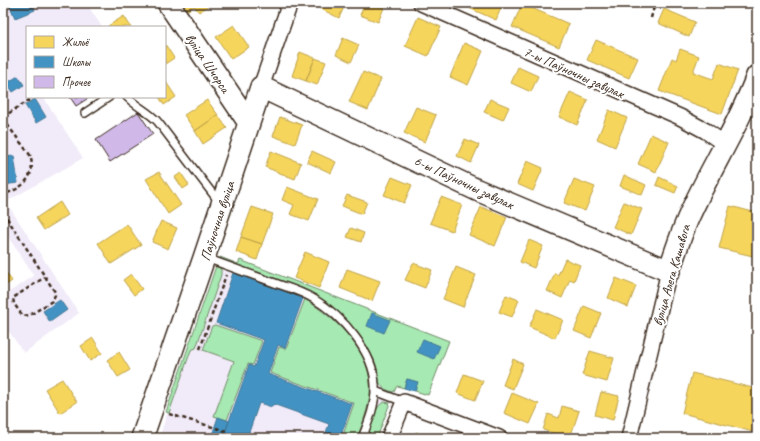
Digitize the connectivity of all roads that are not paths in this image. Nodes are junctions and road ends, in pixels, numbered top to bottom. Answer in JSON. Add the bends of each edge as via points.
{"nodes":[{"id":1,"x":168,"y":3,"type":"edge"},
{"id":2,"x":290,"y":3,"type":"edge"},
{"id":3,"x":421,"y":3,"type":"edge"},
{"id":4,"x":757,"y":76,"type":"edge"},
{"id":5,"x":261,"y":87,"type":"junction"},
{"id":6,"x":108,"y":98,"type":"edge"},
{"id":7,"x":128,"y":98,"type":"edge"},
{"id":8,"x":85,"y":113,"type":"dead end"},
{"id":9,"x":249,"y":123,"type":"junction"},
{"id":10,"x":726,"y":145,"type":"junction"},
{"id":11,"x":222,"y":205,"type":"junction"},
{"id":12,"x":204,"y":258,"type":"junction"},
{"id":13,"x":670,"y":271,"type":"junction"},
{"id":14,"x":375,"y":391,"type":"junction"},
{"id":15,"x":404,"y":402,"type":"junction"},
{"id":16,"x":142,"y":438,"type":"edge"},
{"id":17,"x":362,"y":438,"type":"edge"},
{"id":18,"x":389,"y":438,"type":"edge"},
{"id":19,"x":499,"y":438,"type":"edge"},
{"id":20,"x":629,"y":438,"type":"edge"}],
"edges":[{"from":1,"to":9,"type":"street","name":"вуліца Шчорса"},
{"from":2,"to":5,"type":"street","name":"Паўночная вуліца"},
{"from":3,"to":10,"type":"street","name":"7-ы Паўночны завулак","via":[[680,117]]},
{"from":4,"to":10,"type":"street","name":"вуліца Алега Кашавога"},
{"from":5,"to":9,"type":"street","name":"Паўночная вуліца"},
{"from":5,"to":13,"type":"street","name":"6-ы Паўночны завулак","via":[[478,190]]},
{"from":6,"to":8,"type":"lane"},
{"from":7,"to":11,"type":"lane","via":[[153,116]]},
{"from":9,"to":11,"type":"street","name":"Паўночная вуліца"},
{"from":10,"to":13,"type":"street","name":"вуліца Алега Кашавога","via":[[688,217]]},
{"from":11,"to":12,"type":"street","name":"Паўночная вуліца"},
{"from":12,"to":14,"type":"lane","via":[[314,299],[360,343],[374,371]]},
{"from":12,"to":16,"type":"street","name":"Паўночная вуліца"},
{"from":13,"to":20,"type":"street","name":"вуліца Алега Кашавога"},
{"from":14,"to":15,"type":"lane"},
{"from":14,"to":17,"type":"lane","via":[[372,412]]},
{"from":15,"to":18,"type":"street"},
{"from":15,"to":19,"type":"street"}]}
